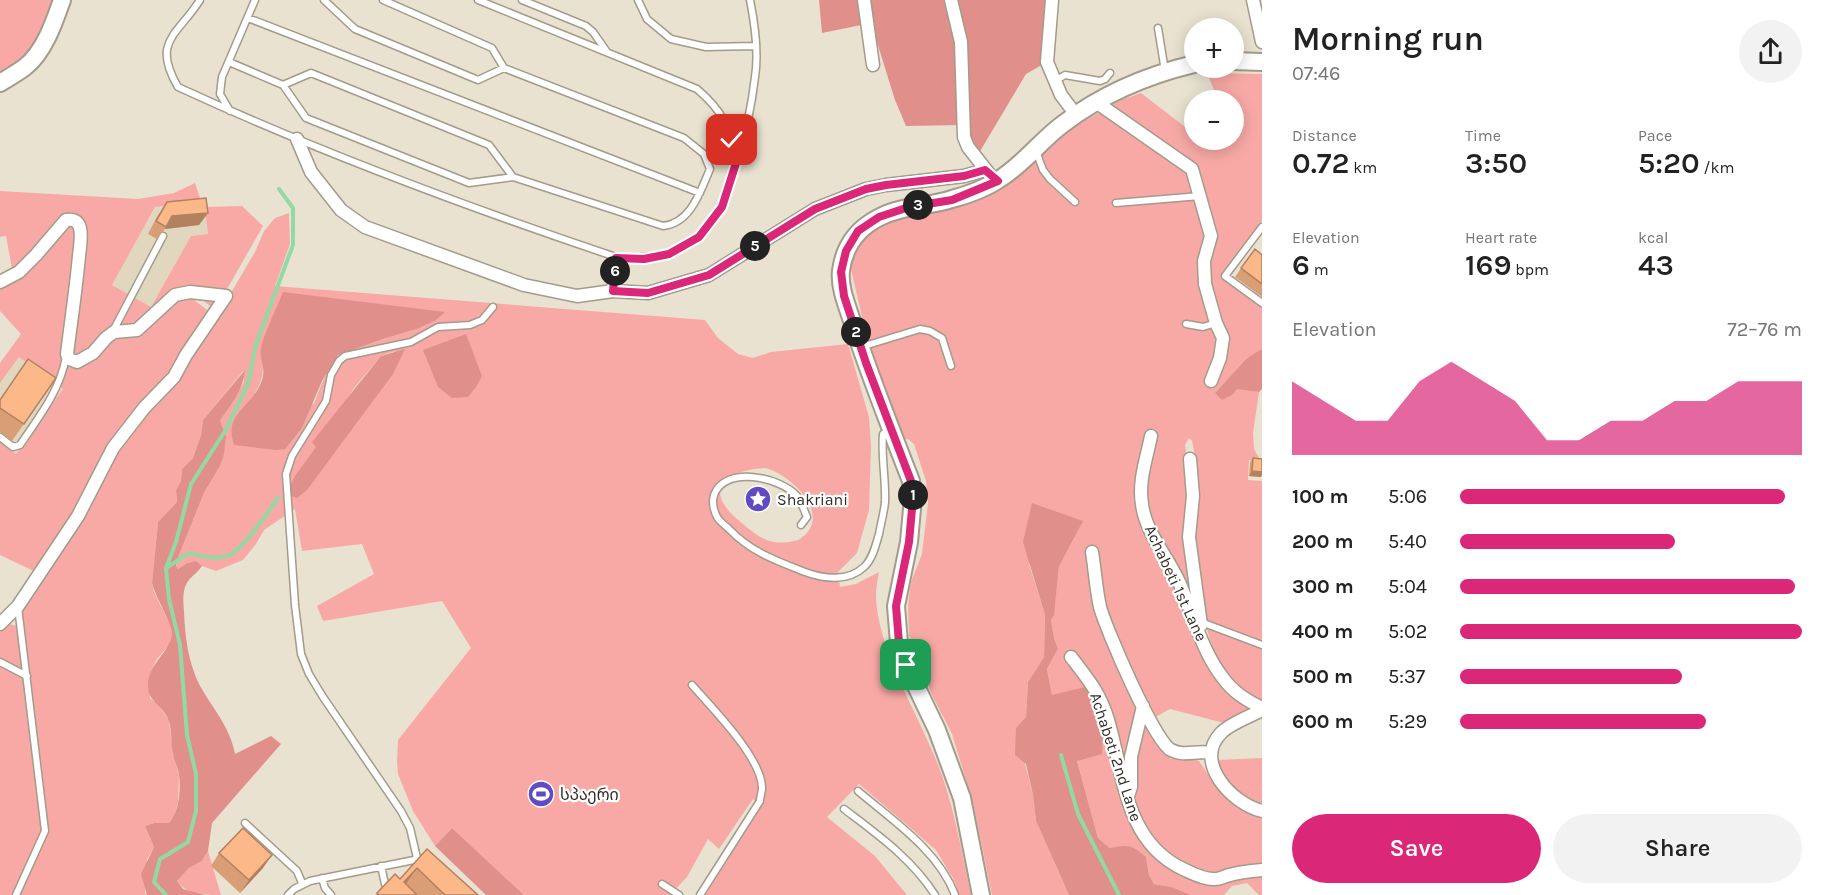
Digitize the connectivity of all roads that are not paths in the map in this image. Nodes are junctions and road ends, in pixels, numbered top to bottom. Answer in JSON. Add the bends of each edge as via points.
{"nodes":[{"id":1,"x":62,"y":0,"type":"edge"},
{"id":2,"x":200,"y":0,"type":"edge"},
{"id":3,"x":255,"y":0,"type":"edge"},
{"id":4,"x":324,"y":0,"type":"edge"},
{"id":5,"x":383,"y":0,"type":"edge"},
{"id":6,"x":478,"y":0,"type":"edge"},
{"id":7,"x":522,"y":0,"type":"edge"},
{"id":8,"x":638,"y":0,"type":"edge"},
{"id":9,"x":750,"y":0,"type":"edge"},
{"id":10,"x":864,"y":0,"type":"edge"},
{"id":11,"x":951,"y":0,"type":"edge"},
{"id":12,"x":1052,"y":0,"type":"edge"},
{"id":13,"x":1257,"y":4,"type":"edge"},
{"id":14,"x":248,"y":18,"type":"junction"},
{"id":15,"x":1158,"y":28,"type":"dead end"},
{"id":16,"x":1262,"y":42,"type":"edge"},
{"id":17,"x":755,"y":46,"type":"junction"},
{"id":18,"x":607,"y":53,"type":"junction"},
{"id":19,"x":1244,"y":61,"type":"edge"},
{"id":20,"x":229,"y":62,"type":"junction"},
{"id":21,"x":1262,"y":62,"type":"edge"},
{"id":22,"x":873,"y":65,"type":"dead end"},
{"id":23,"x":1184,"y":66,"type":"edge"},
{"id":24,"x":504,"y":68,"type":"junction"},
{"id":25,"x":1166,"y":71,"type":"junction"},
{"id":26,"x":1110,"y":73,"type":"dead end"},
{"id":27,"x":1054,"y":81,"type":"junction"},
{"id":28,"x":0,"y":83,"type":"edge"},
{"id":29,"x":283,"y":85,"type":"junction"},
{"id":30,"x":1096,"y":102,"type":"junction"},
{"id":31,"x":231,"y":111,"type":"junction"},
{"id":32,"x":1076,"y":115,"type":"junction"},
{"id":33,"x":297,"y":139,"type":"junction"},
{"id":34,"x":1035,"y":150,"type":"junction"},
{"id":35,"x":737,"y":160,"type":"junction"},
{"id":36,"x":985,"y":170,"type":"junction"},
{"id":37,"x":513,"y":177,"type":"junction"},
{"id":38,"x":998,"y":181,"type":"junction"},
{"id":39,"x":700,"y":193,"type":"junction"},
{"id":40,"x":1200,"y":196,"type":"junction"},
{"id":41,"x":1075,"y":202,"type":"dead end"},
{"id":42,"x":1116,"y":203,"type":"dead end"},
{"id":43,"x":1262,"y":227,"type":"edge"},
{"id":44,"x":163,"y":236,"type":"edge"},
{"id":45,"x":616,"y":258,"type":"junction"},
{"id":46,"x":0,"y":282,"type":"edge"},
{"id":47,"x":613,"y":291,"type":"junction"},
{"id":48,"x":1262,"y":303,"type":"edge"},
{"id":49,"x":493,"y":308,"type":"dead end"},
{"id":50,"x":1216,"y":323,"type":"junction"},
{"id":51,"x":1186,"y":324,"type":"dead end"},
{"id":52,"x":111,"y":335,"type":"junction"},
{"id":53,"x":861,"y":347,"type":"junction"},
{"id":54,"x":67,"y":354,"type":"junction"},
{"id":55,"x":951,"y":366,"type":"dead end"},
{"id":56,"x":1211,"y":381,"type":"dead end"},
{"id":57,"x":891,"y":428,"type":"junction"},
{"id":58,"x":1151,"y":436,"type":"dead end"},
{"id":59,"x":0,"y":437,"type":"edge"},
{"id":60,"x":1190,"y":459,"type":"dead end"},
{"id":61,"x":801,"y":525,"type":"dead end"},
{"id":62,"x":1092,"y":552,"type":"dead end"},
{"id":63,"x":18,"y":606,"type":"junction"},
{"id":64,"x":1200,"y":622,"type":"junction"},
{"id":65,"x":0,"y":624,"type":"edge"},
{"id":66,"x":1262,"y":645,"type":"edge"},
{"id":67,"x":1207,"y":650,"type":"junction"},
{"id":68,"x":1071,"y":657,"type":"dead end"},
{"id":69,"x":0,"y":662,"type":"edge"},
{"id":70,"x":27,"y":676,"type":"junction"},
{"id":71,"x":692,"y":685,"type":"dead end"},
{"id":72,"x":1143,"y":706,"type":"junction"},
{"id":73,"x":1262,"y":708,"type":"edge"},
{"id":74,"x":1211,"y":753,"type":"junction"},
{"id":75,"x":858,"y":791,"type":"dead end"},
{"id":76,"x":1128,"y":797,"type":"junction"},
{"id":77,"x":844,"y":809,"type":"dead end"},
{"id":78,"x":1262,"y":811,"type":"edge"},
{"id":79,"x":245,"y":823,"type":"dead end"},
{"id":80,"x":381,"y":866,"type":"junction"},
{"id":81,"x":1262,"y":870,"type":"edge"},
{"id":82,"x":322,"y":878,"type":"junction"},
{"id":83,"x":302,"y":883,"type":"junction"},
{"id":84,"x":662,"y":884,"type":"dead end"},
{"id":85,"x":16,"y":895,"type":"edge"},
{"id":86,"x":288,"y":895,"type":"edge"},
{"id":87,"x":331,"y":895,"type":"edge"},
{"id":88,"x":397,"y":895,"type":"edge"},
{"id":89,"x":679,"y":895,"type":"edge"},
{"id":90,"x":700,"y":895,"type":"edge"},
{"id":91,"x":935,"y":895,"type":"edge"},
{"id":92,"x":954,"y":895,"type":"edge"},
{"id":93,"x":981,"y":895,"type":"edge"}],
"edges":[{"from":1,"to":28,"type":"street","via":[[32,59]]},
{"from":2,"to":31,"type":"lane","via":[[167,46],[168,71],[178,87]]},
{"from":3,"to":14,"type":"lane"},
{"from":4,"to":24,"type":"lane","via":[[355,29],[478,80]]},
{"from":5,"to":24,"type":"lane","via":[[492,48]]},
{"from":6,"to":18,"type":"lane"},
{"from":7,"to":18,"type":"lane","via":[[586,26]]},
{"from":8,"to":17,"type":"lane","via":[[647,19],[671,39],[706,47]]},
{"from":9,"to":17,"type":"lane"},
{"from":10,"to":22,"type":"street"},
{"from":11,"to":36,"type":"street","via":[[961,42],[964,137]]},
{"from":12,"to":27,"type":"street","via":[[1047,62]]},
{"from":13,"to":16,"type":"street"},
{"from":14,"to":20,"type":"lane"},
{"from":14,"to":39,"type":"lane"},
{"from":15,"to":25,"type":"lane"},
{"from":17,"to":35,"type":"lane","via":[[756,76]]},
{"from":18,"to":35,"type":"lane","via":[[697,89],[722,114]]},
{"from":19,"to":21,"type":"street"},
{"from":20,"to":29,"type":"lane"},
{"from":20,"to":31,"type":"lane","via":[[220,94]]},
{"from":23,"to":25,"type":"street"},
{"from":24,"to":39,"type":"lane","via":[[684,138],[704,154],[710,169]]},
{"from":25,"to":30,"type":"street"},
{"from":26,"to":27,"type":"lane","via":[[1100,81],[1065,75]]},
{"from":27,"to":32,"type":"street"},
{"from":29,"to":37,"type":"lane","via":[[306,118],[469,183]]},
{"from":29,"to":37,"type":"lane","via":[[311,73],[345,86],[489,144]]},
{"from":30,"to":32,"type":"street"},
{"from":30,"to":40,"type":"street","via":[[1186,163],[1192,169]]},
{"from":31,"to":33,"type":"lane"},
{"from":32,"to":34,"type":"street"},
{"from":33,"to":45,"type":"lane","via":[[406,184]]},
{"from":33,"to":47,"type":"street","via":[[311,172],[341,210],[365,227],[524,285],[577,296]]},
{"from":34,"to":38,"type":"street"},
{"from":34,"to":41,"type":"lane","via":[[1043,170]]},
{"from":35,"to":45,"type":"lane","via":[[722,207],[699,237],[669,254],[644,259]]},
{"from":36,"to":38,"type":"street"},
{"from":36,"to":47,"type":"street","via":[[866,189],[815,209],[709,275],[648,293]]},
{"from":37,"to":39,"type":"lane","via":[[663,226],[673,225],[686,216]]},
{"from":38,"to":53,"type":"street","via":[[952,200],[879,217],[858,231],[846,251],[841,272],[844,296]]},
{"from":40,"to":42,"type":"lane"},
{"from":40,"to":50,"type":"street","via":[[1211,236],[1204,261],[1205,284]]},
{"from":43,"to":48,"type":"lane","via":[[1225,276]]},
{"from":44,"to":52,"type":"lane"},
{"from":45,"to":47,"type":"lane"},
{"from":46,"to":54,"type":"street","via":[[19,272],[66,220],[77,221],[80,248]]},
{"from":49,"to":80,"type":"lane","via":[[471,325],[438,327],[411,342],[345,356],[331,375],[326,401],[292,456],[286,474],[301,654],[323,697],[401,811],[420,859]]},
{"from":50,"to":51,"type":"lane","via":[[1203,327]]},
{"from":50,"to":56,"type":"street","via":[[1223,338]]},
{"from":52,"to":54,"type":"street","via":[[82,361],[72,361]]},
{"from":52,"to":63,"type":"street","via":[[137,330],[175,295],[190,292],[226,296],[174,377],[113,448],[78,516]]},
{"from":53,"to":55,"type":"lane","via":[[920,329],[930,331],[942,338]]},
{"from":53,"to":57,"type":"street"},
{"from":54,"to":59,"type":"lane","via":[[52,397],[20,445],[13,447]]},
{"from":57,"to":61,"type":"lane","via":[[883,434],[885,501],[874,551],[865,566],[845,578],[819,577],[754,550],[717,517],[712,501],[717,488],[729,479],[746,476],[764,480],[787,488],[797,497],[807,516]]},
{"from":57,"to":93,"type":"street","via":[[911,481],[913,498],[896,606],[899,643],[938,730],[962,798]]},
{"from":58,"to":67,"type":"street","name":"Achabeti 1st Lane","via":[[1141,485],[1142,505]]},
{"from":60,"to":64,"type":"street","via":[[1193,496],[1189,537]]},
{"from":62,"to":72,"type":"street","via":[[1100,606]]},
{"from":63,"to":65,"type":"street"},
{"from":63,"to":70,"type":"lane"},
{"from":64,"to":66,"type":"lane"},
{"from":64,"to":67,"type":"street"},
{"from":67,"to":73,"type":"street","name":"Achabeti 1st Lane","via":[[1224,680],[1242,698]]},
{"from":68,"to":76,"type":"street","name":"Achabeti 2nd Lane","via":[[1102,703]]},
{"from":69,"to":70,"type":"lane"},
{"from":70,"to":85,"type":"lane","via":[[45,831]]},
{"from":71,"to":90,"type":"lane","via":[[747,751],[762,788],[760,801]]},
{"from":72,"to":74,"type":"street","via":[[1168,749],[1181,755]]},
{"from":72,"to":76,"type":"street","via":[[1131,757]]},
{"from":73,"to":74,"type":"street","via":[[1222,732]]},
{"from":74,"to":78,"type":"street","via":[[1216,773],[1232,794]]},
{"from":75,"to":92,"type":"lane","via":[[920,845],[951,885]]},
{"from":76,"to":81,"type":"street","name":"Achabeti 2nd Lane","via":[[1139,828],[1157,853],[1180,868],[1216,880]]},
{"from":77,"to":91,"type":"lane","via":[[890,843]]},
{"from":79,"to":83,"type":"lane","via":[[297,871]]},
{"from":80,"to":82,"type":"lane"},
{"from":80,"to":88,"type":"lane","via":[[385,884]]},
{"from":82,"to":83,"type":"lane"},
{"from":82,"to":87,"type":"lane"},
{"from":83,"to":86,"type":"lane"},
{"from":84,"to":89,"type":"lane"}]}
